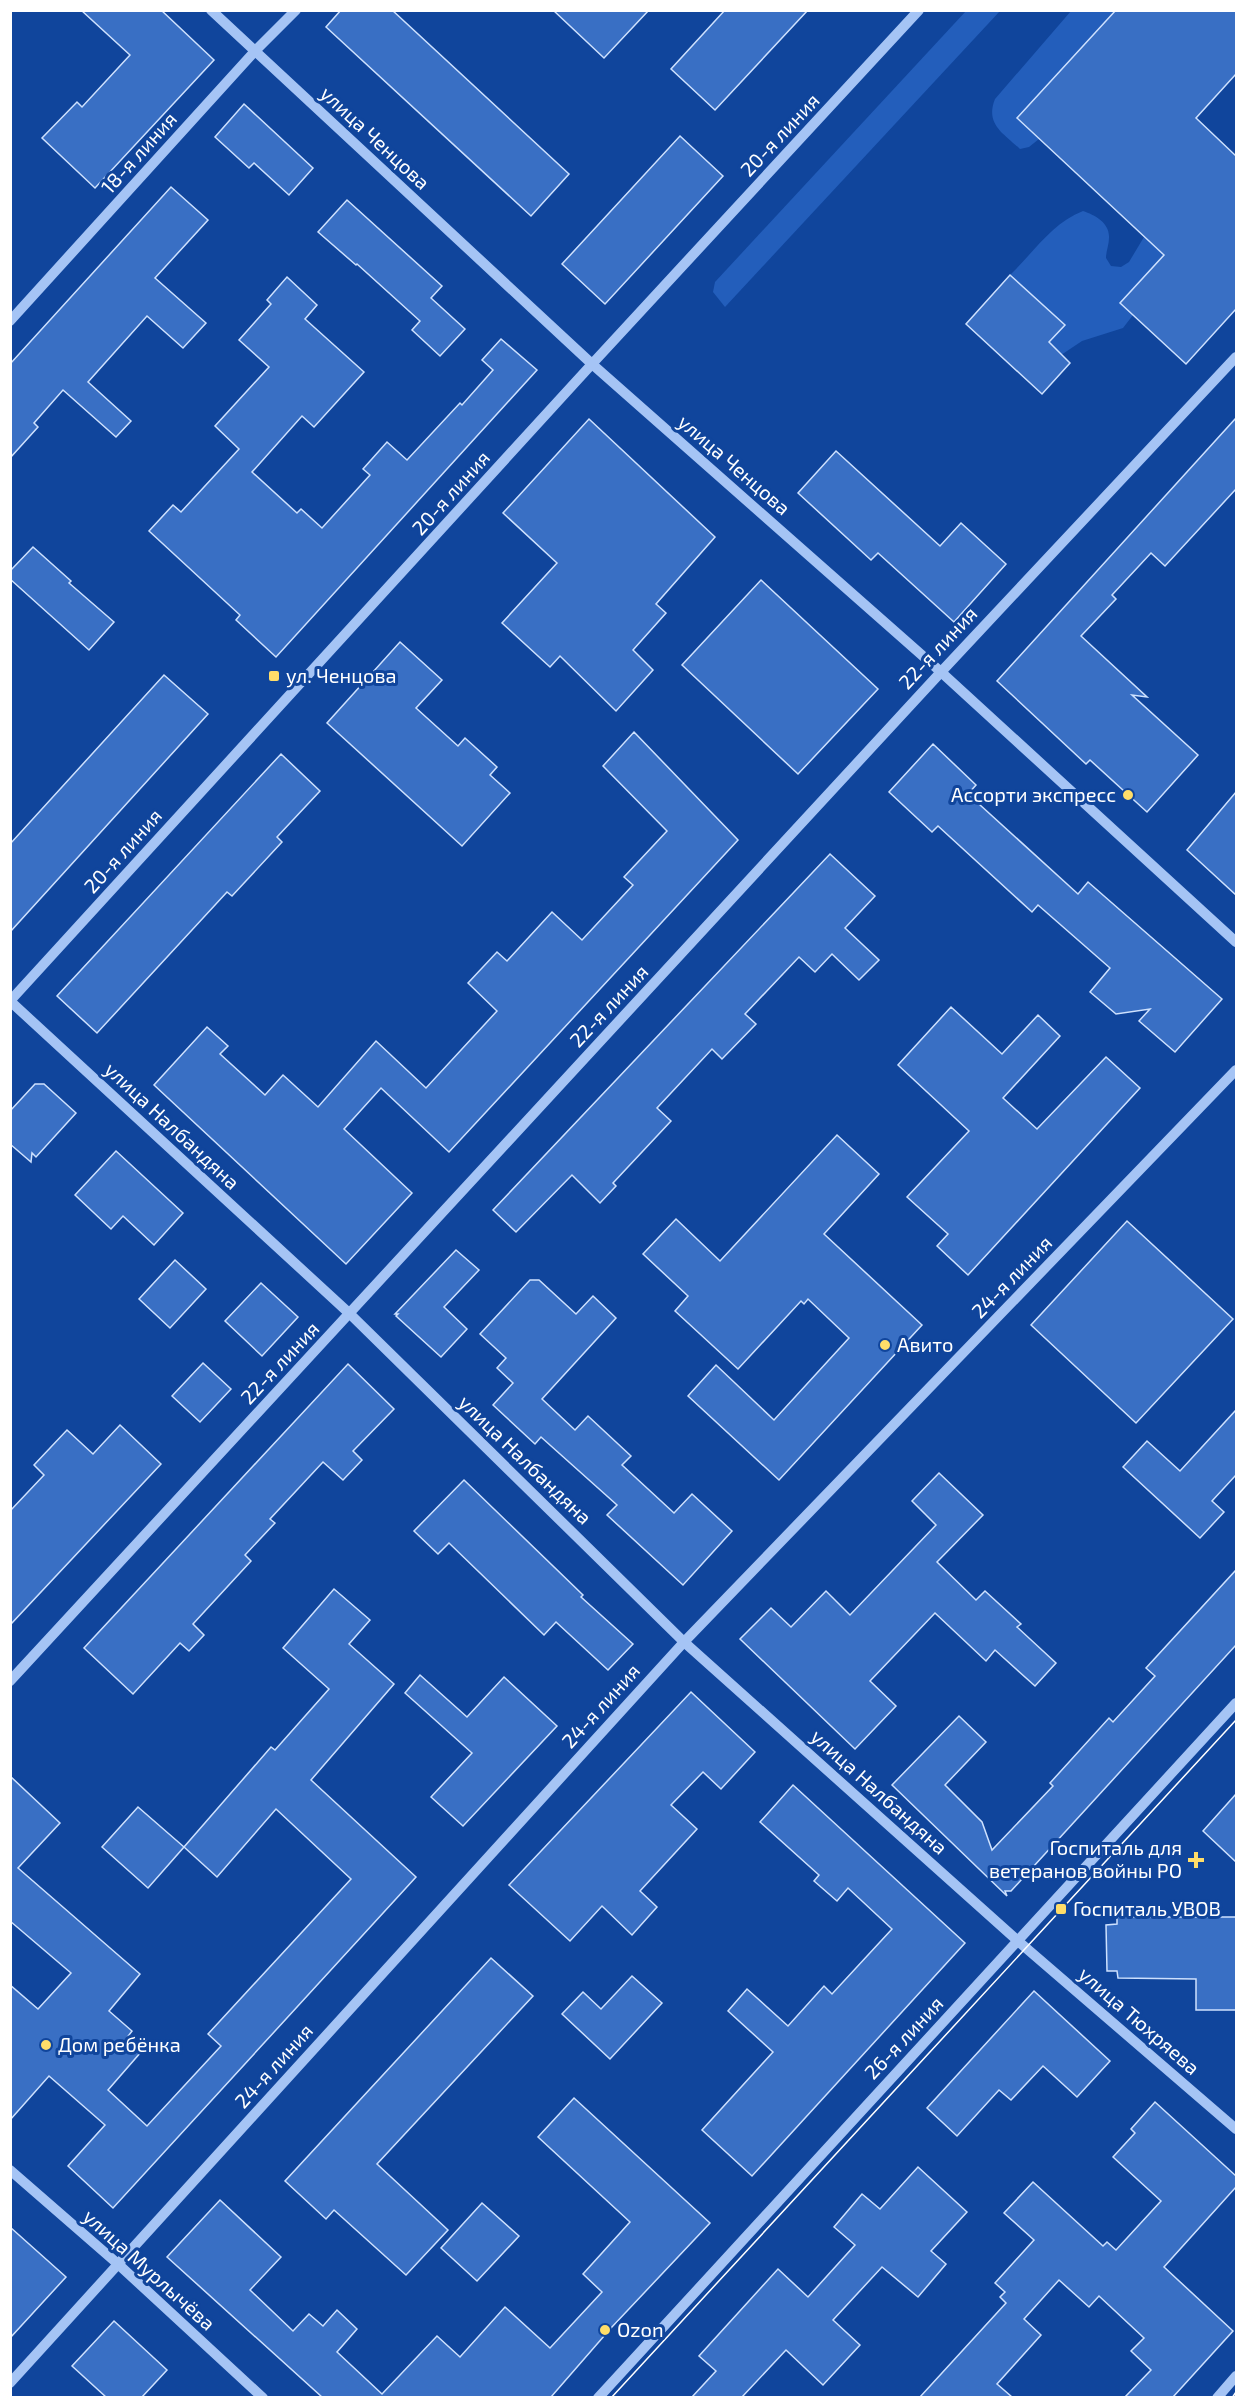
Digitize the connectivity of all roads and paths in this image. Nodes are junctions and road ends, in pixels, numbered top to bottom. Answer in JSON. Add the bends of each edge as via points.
{"nodes":[{"id":1,"x":211,"y":10,"type":"edge"},
{"id":2,"x":296,"y":10,"type":"edge"},
{"id":3,"x":919,"y":10,"type":"edge"},
{"id":4,"x":255,"y":51,"type":"junction"},
{"id":5,"x":10,"y":321,"type":"edge"},
{"id":6,"x":1236,"y":357,"type":"edge"},
{"id":7,"x":592,"y":364,"type":"junction"},
{"id":8,"x":941,"y":672,"type":"junction"},
{"id":9,"x":1236,"y":942,"type":"edge"},
{"id":10,"x":10,"y":1001,"type":"edge"},
{"id":11,"x":1236,"y":1070,"type":"edge"},
{"id":12,"x":350,"y":1314,"type":"junction"},
{"id":13,"x":684,"y":1642,"type":"junction"},
{"id":14,"x":10,"y":1681,"type":"edge"},
{"id":15,"x":1236,"y":1703,"type":"edge"},
{"id":16,"x":1018,"y":1941,"type":"junction"},
{"id":17,"x":1236,"y":2129,"type":"edge"},
{"id":18,"x":10,"y":2170,"type":"edge"},
{"id":19,"x":118,"y":2264,"type":"junction"},
{"id":20,"x":1236,"y":2376,"type":"edge"},
{"id":21,"x":10,"y":2384,"type":"edge"},
{"id":22,"x":263,"y":2397,"type":"edge"},
{"id":23,"x":598,"y":2397,"type":"edge"},
{"id":24,"x":1217,"y":2397,"type":"edge"}],
"edges":[{"from":1,"to":4,"type":"street","name":"улица Ченцова"},
{"from":2,"to":4,"type":"street","name":"18-я линия"},
{"from":3,"to":7,"type":"street","name":"20-я линия"},
{"from":4,"to":5,"type":"street","name":"18-я линия"},
{"from":4,"to":7,"type":"street","name":"улица Ченцова"},
{"from":6,"to":8,"type":"street","name":"22-я линия"},
{"from":7,"to":8,"type":"street","name":"улица Ченцова"},
{"from":7,"to":10,"type":"street","name":"20-я линия"},
{"from":8,"to":9,"type":"street","name":"улица Ченцова"},
{"from":8,"to":12,"type":"street","name":"22-я линия"},
{"from":10,"to":12,"type":"street","name":"улица Налбандяна"},
{"from":11,"to":13,"type":"street","name":"24-я линия"},
{"from":12,"to":13,"type":"street","name":"улица Налбандяна"},
{"from":12,"to":14,"type":"street","name":"22-я линия"},
{"from":13,"to":16,"type":"street","name":"улица Налбандяна"},
{"from":13,"to":19,"type":"street","name":"24-я линия"},
{"from":15,"to":16,"type":"street","name":"26-я линия"},
{"from":16,"to":17,"type":"street","name":"улица Тюхряева"},
{"from":16,"to":23,"type":"street","name":"26-я линия"},
{"from":18,"to":19,"type":"street","name":"улица Мурлычёва"},
{"from":19,"to":21,"type":"street","name":"24-я линия"},
{"from":19,"to":22,"type":"street","name":"улица Мурлычёва"},
{"from":20,"to":24,"type":"street"}]}
